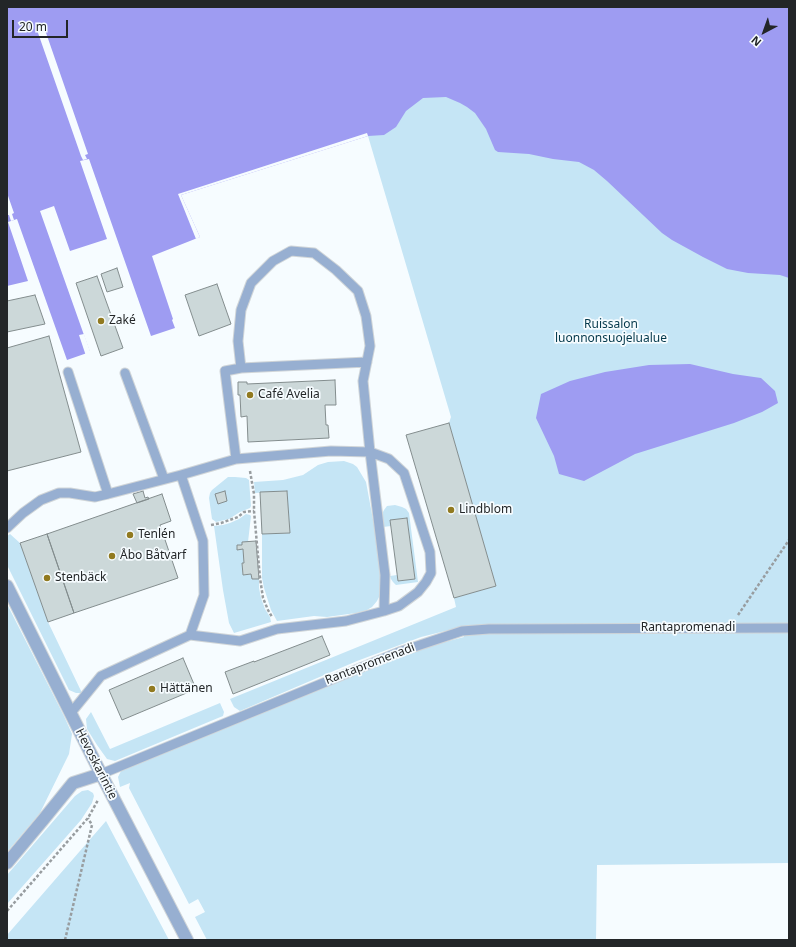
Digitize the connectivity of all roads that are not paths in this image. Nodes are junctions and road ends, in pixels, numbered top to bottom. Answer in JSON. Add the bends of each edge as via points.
{"nodes":[{"id":1,"x":367,"y":362,"type":"junction"},
{"id":2,"x":241,"y":368,"type":"junction"},
{"id":3,"x":68,"y":372,"type":"dead end"},
{"id":4,"x":125,"y":373,"type":"dead end"},
{"id":5,"x":370,"y":452,"type":"junction"},
{"id":6,"x":236,"y":459,"type":"junction"},
{"id":7,"x":181,"y":475,"type":"junction"},
{"id":8,"x":164,"y":479,"type":"junction"},
{"id":9,"x":108,"y":494,"type":"junction"},
{"id":10,"x":7,"y":528,"type":"edge"},
{"id":11,"x":7,"y":586,"type":"edge"},
{"id":12,"x":384,"y":610,"type":"junction"},
{"id":13,"x":789,"y":628,"type":"edge"},
{"id":14,"x":190,"y":634,"type":"junction"},
{"id":15,"x":70,"y":714,"type":"junction"},
{"id":16,"x":101,"y":774,"type":"junction"},
{"id":17,"x":7,"y":864,"type":"edge"},
{"id":18,"x":187,"y":940,"type":"edge"}],
"edges":[{"from":1,"to":2,"type":"lane"},
{"from":1,"to":2,"type":"lane","via":[[370,346],[366,316],[358,291],[314,253],[291,251],[273,261],[251,283],[241,310],[238,341]]},
{"from":1,"to":5,"type":"lane","via":[[363,381]]},
{"from":2,"to":6,"type":"lane","via":[[225,371]]},
{"from":3,"to":9,"type":"lane"},
{"from":4,"to":8,"type":"lane"},
{"from":5,"to":6,"type":"lane","via":[[331,451]]},
{"from":5,"to":12,"type":"lane","via":[[385,575]]},
{"from":5,"to":12,"type":"lane","via":[[389,459],[404,472],[430,552],[431,573],[426,582],[418,592],[398,606]]},
{"from":6,"to":7,"type":"lane"},
{"from":7,"to":8,"type":"lane"},
{"from":7,"to":14,"type":"lane","via":[[203,540],[204,595]]},
{"from":8,"to":9,"type":"lane"},
{"from":9,"to":10,"type":"lane","via":[[95,497],[59,493],[41,500]]},
{"from":11,"to":15,"type":"street","name":"Hevoskarintie"},
{"from":12,"to":14,"type":"lane","via":[[346,621],[277,629],[240,641]]},
{"from":13,"to":16,"type":"lane","name":"Rantapromenadi","via":[[462,631],[399,652]]},
{"from":14,"to":15,"type":"lane","via":[[101,676]]},
{"from":15,"to":16,"type":"street","name":"Hevoskarintie"},
{"from":16,"to":17,"type":"street","name":"Rantapromenadi","via":[[73,783]]},
{"from":16,"to":18,"type":"street","name":"Hevoskarintie"}]}
